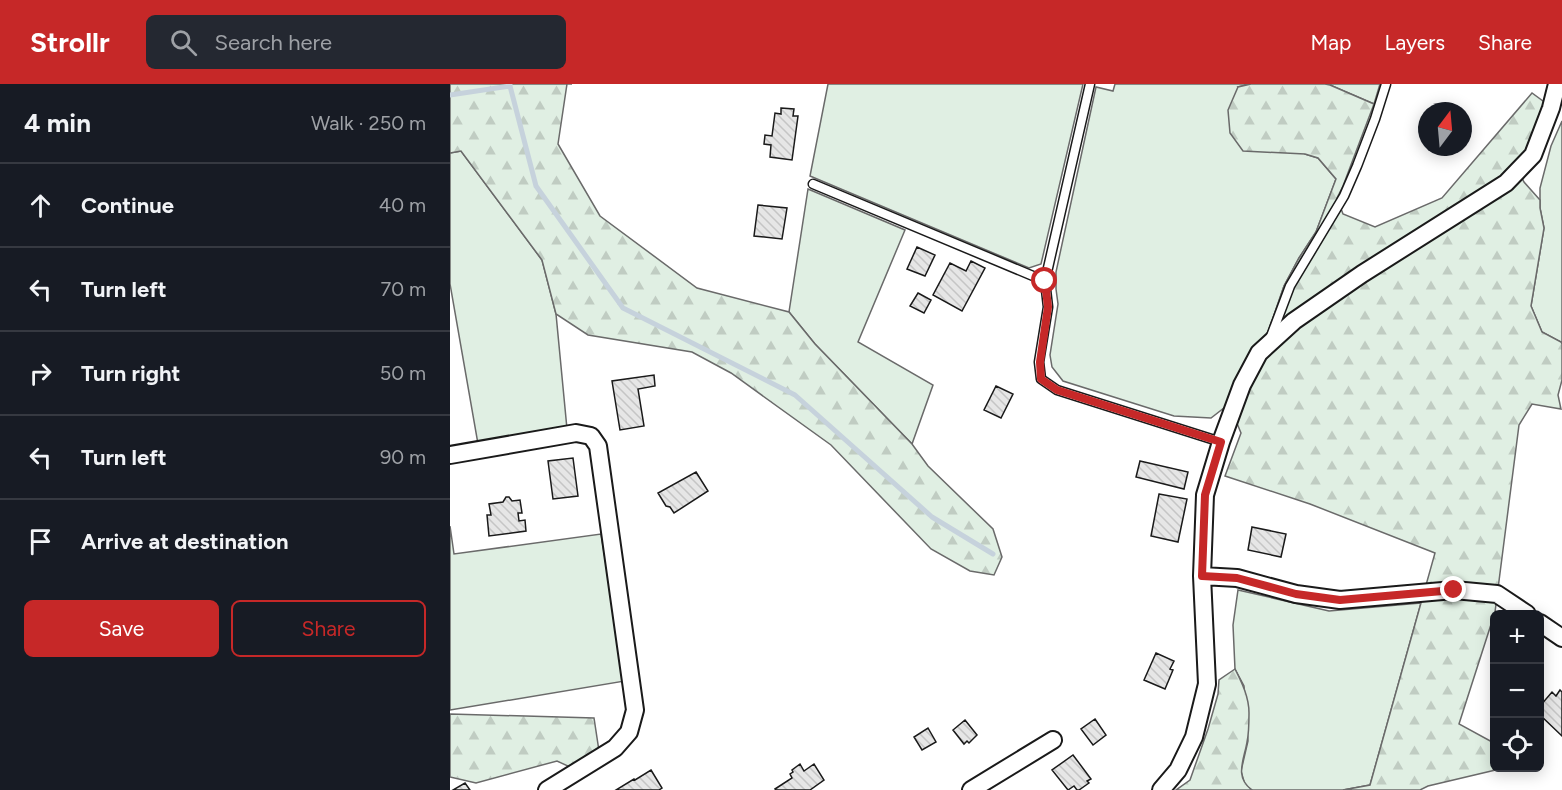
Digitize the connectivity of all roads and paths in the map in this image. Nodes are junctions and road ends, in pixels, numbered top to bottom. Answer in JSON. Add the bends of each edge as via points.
{"nodes":[{"id":1,"x":1090,"y":84,"type":"edge"},
{"id":2,"x":1386,"y":84,"type":"edge"},
{"id":3,"x":1557,"y":84,"type":"edge"},
{"id":4,"x":813,"y":184,"type":"dead end"},
{"id":5,"x":1045,"y":281,"type":"junction"},
{"id":6,"x":1268,"y":345,"type":"junction"},
{"id":7,"x":1221,"y":442,"type":"junction"},
{"id":8,"x":450,"y":455,"type":"edge"},
{"id":9,"x":1202,"y":576,"type":"junction"},
{"id":10,"x":1520,"y":610,"type":"edge"},
{"id":11,"x":1544,"y":626,"type":"edge"},
{"id":12,"x":1562,"y":638,"type":"edge"},
{"id":13,"x":1053,"y":740,"type":"dead end"},
{"id":14,"x":547,"y":790,"type":"edge"},
{"id":15,"x":971,"y":790,"type":"edge"},
{"id":16,"x":1161,"y":790,"type":"edge"}],
"edges":[{"from":1,"to":5,"type":"lane"},
{"from":2,"to":6,"type":"lane","via":[[1344,196],[1290,286]]},
{"from":3,"to":6,"type":"street","via":[[1533,155],[1506,183],[1362,274],[1294,321]]},
{"from":4,"to":5,"type":"lane"},
{"from":5,"to":7,"type":"lane","via":[[1048,307],[1041,379],[1057,390]]},
{"from":6,"to":7,"type":"street","via":[[1259,353],[1242,385]]},
{"from":7,"to":9,"type":"street","via":[[1205,495]]},
{"from":8,"to":14,"type":"street","via":[[576,433],[591,436],[598,446],[635,710],[629,732],[615,748]]},
{"from":9,"to":10,"type":"street","via":[[1237,578],[1296,594],[1340,600],[1454,590],[1497,594]]},
{"from":9,"to":16,"type":"street","via":[[1207,684],[1194,737],[1178,770]]},
{"from":11,"to":12,"type":"street"},
{"from":13,"to":15,"type":"street"}]}
